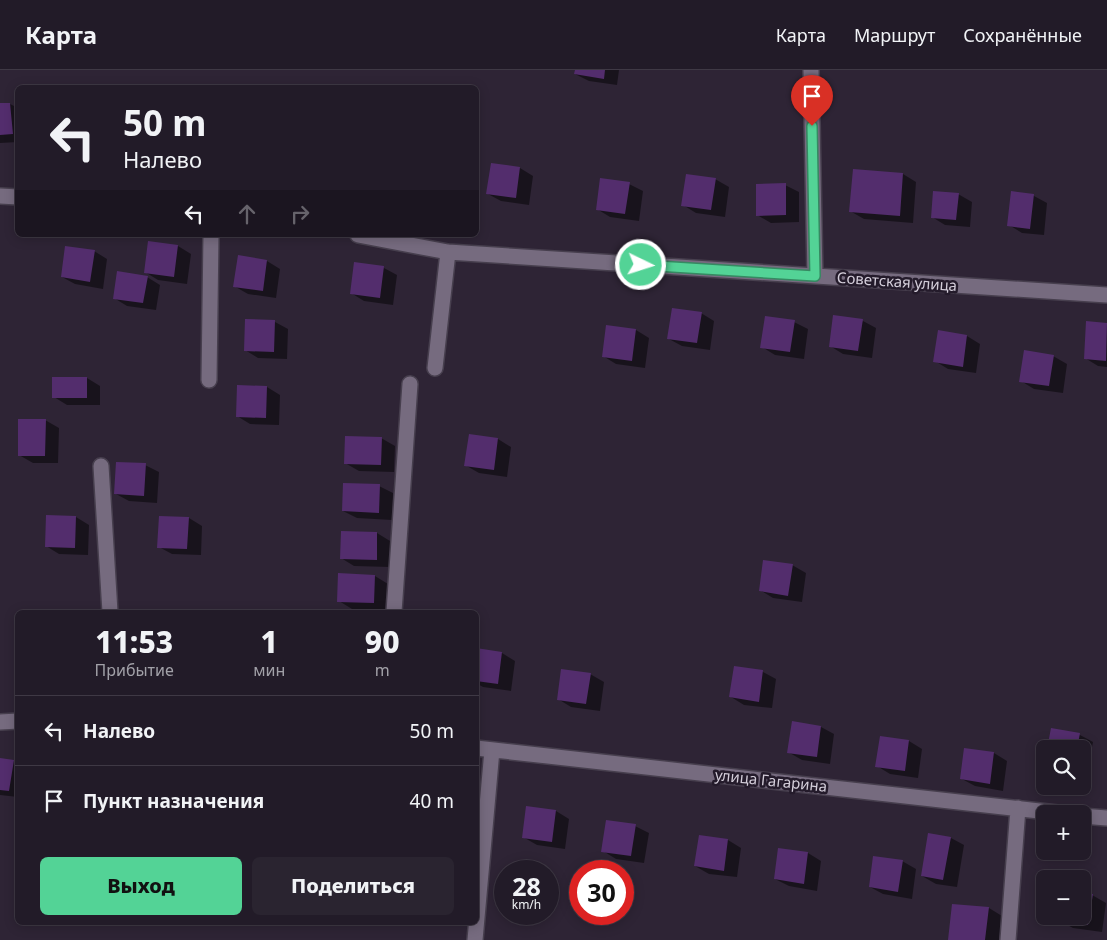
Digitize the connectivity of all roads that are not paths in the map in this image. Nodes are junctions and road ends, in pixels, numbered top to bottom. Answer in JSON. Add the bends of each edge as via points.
{"nodes":[{"id":1,"x":811,"y":70,"type":"edge"},
{"id":2,"x":0,"y":196,"type":"edge"},
{"id":3,"x":15,"y":197,"type":"edge"},
{"id":4,"x":212,"y":237,"type":"edge"},
{"id":5,"x":369,"y":237,"type":"edge"},
{"id":6,"x":448,"y":252,"type":"junction"},
{"id":7,"x":815,"y":276,"type":"junction"},
{"id":8,"x":1107,"y":296,"type":"edge"},
{"id":9,"x":436,"y":368,"type":"dead end"},
{"id":10,"x":209,"y":380,"type":"dead end"},
{"id":11,"x":410,"y":384,"type":"dead end"},
{"id":12,"x":101,"y":466,"type":"dead end"},
{"id":13,"x":110,"y":610,"type":"edge"},
{"id":14,"x":394,"y":610,"type":"edge"},
{"id":15,"x":15,"y":721,"type":"edge"},
{"id":16,"x":0,"y":722,"type":"edge"},
{"id":17,"x":479,"y":748,"type":"edge"},
{"id":18,"x":492,"y":750,"type":"junction"},
{"id":19,"x":1018,"y":808,"type":"junction"},
{"id":20,"x":1036,"y":810,"type":"edge"},
{"id":21,"x":1091,"y":817,"type":"edge"},
{"id":22,"x":1107,"y":818,"type":"edge"},
{"id":23,"x":479,"y":895,"type":"edge"},
{"id":24,"x":476,"y":925,"type":"edge"},
{"id":25,"x":475,"y":940,"type":"edge"},
{"id":26,"x":1008,"y":940,"type":"edge"}],
"edges":[{"from":1,"to":7,"type":"street"},
{"from":2,"to":3,"type":"street"},
{"from":4,"to":10,"type":"street"},
{"from":5,"to":6,"type":"street","name":"Советская улица"},
{"from":6,"to":7,"type":"street","name":"Советская улица"},
{"from":6,"to":9,"type":"street"},
{"from":7,"to":8,"type":"street","name":"Советская улица"},
{"from":11,"to":14,"type":"street"},
{"from":12,"to":13,"type":"street"},
{"from":15,"to":16,"type":"street"},
{"from":17,"to":18,"type":"street","name":"улица Гагарина"},
{"from":18,"to":19,"type":"street","name":"улица Гагарина"},
{"from":18,"to":23,"type":"street"},
{"from":19,"to":20,"type":"street","name":"улица Гагарина"},
{"from":19,"to":26,"type":"street"},
{"from":21,"to":22,"type":"street"},
{"from":24,"to":25,"type":"street"}]}
